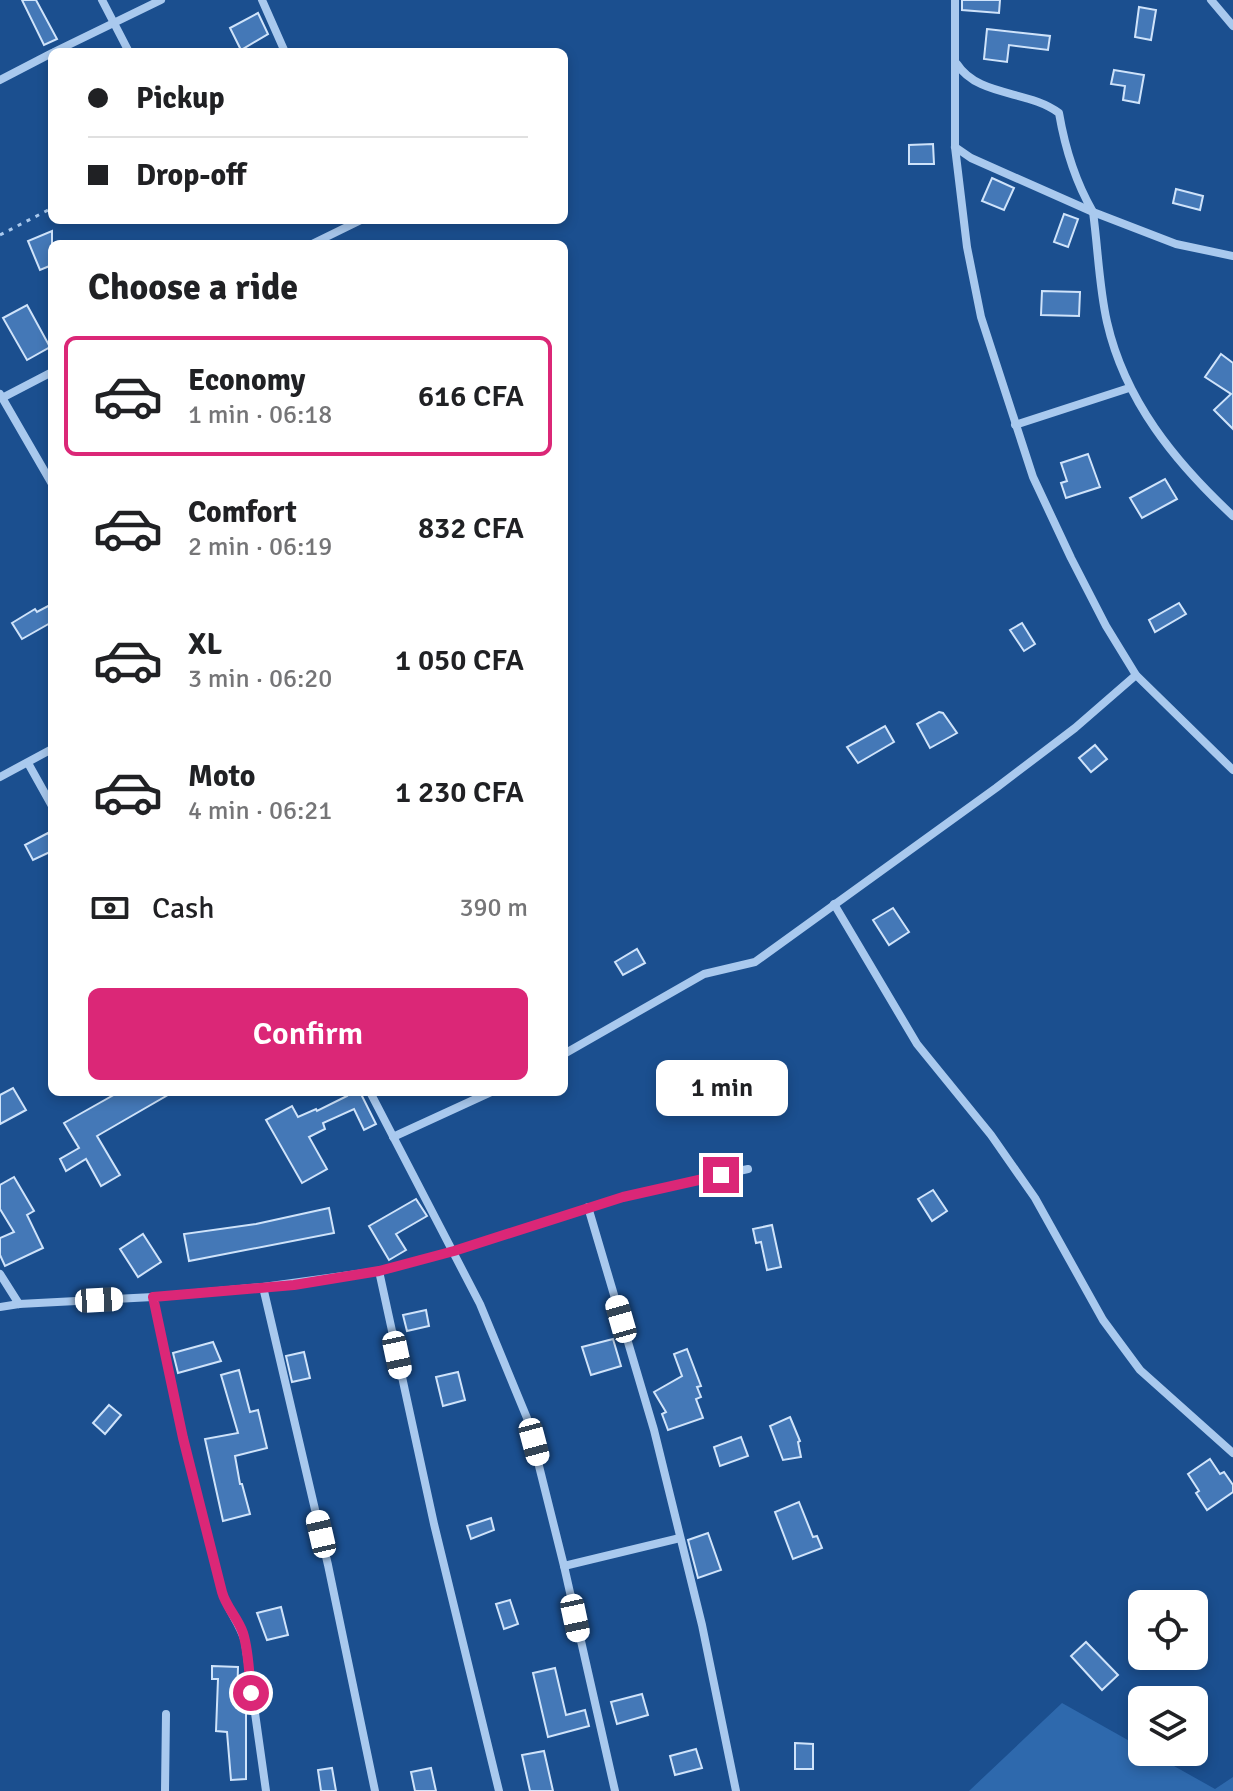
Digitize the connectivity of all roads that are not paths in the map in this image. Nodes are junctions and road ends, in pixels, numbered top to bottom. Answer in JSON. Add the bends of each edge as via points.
{"nodes":[{"id":1,"x":102,"y":0,"type":"edge"},
{"id":2,"x":161,"y":0,"type":"edge"},
{"id":3,"x":262,"y":0,"type":"edge"},
{"id":4,"x":955,"y":0,"type":"edge"},
{"id":5,"x":1211,"y":0,"type":"edge"},
{"id":6,"x":114,"y":22,"type":"junction"},
{"id":7,"x":1233,"y":26,"type":"edge"},
{"id":8,"x":63,"y":48,"type":"edge"},
{"id":9,"x":127,"y":48,"type":"edge"},
{"id":10,"x":283,"y":48,"type":"edge"},
{"id":11,"x":48,"y":56,"type":"edge"},
{"id":12,"x":957,"y":63,"type":"junction"},
{"id":13,"x":0,"y":80,"type":"edge"},
{"id":14,"x":955,"y":147,"type":"junction"},
{"id":15,"x":1093,"y":212,"type":"junction"},
{"id":16,"x":353,"y":224,"type":"edge"},
{"id":17,"x":320,"y":240,"type":"edge"},
{"id":18,"x":1233,"y":256,"type":"edge"},
{"id":19,"x":48,"y":374,"type":"edge"},
{"id":20,"x":1129,"y":388,"type":"junction"},
{"id":21,"x":1,"y":396,"type":"edge"},
{"id":22,"x":1015,"y":425,"type":"junction"},
{"id":23,"x":48,"y":477,"type":"edge"},
{"id":24,"x":1233,"y":516,"type":"edge"},
{"id":25,"x":1136,"y":675,"type":"junction"},
{"id":26,"x":48,"y":751,"type":"edge"},
{"id":27,"x":28,"y":763,"type":"junction"},
{"id":28,"x":1233,"y":770,"type":"edge"},
{"id":29,"x":0,"y":777,"type":"edge"},
{"id":30,"x":48,"y":799,"type":"edge"},
{"id":31,"x":834,"y":904,"type":"junction"},
{"id":32,"x":568,"y":1052,"type":"edge"},
{"id":33,"x":372,"y":1096,"type":"edge"},
{"id":34,"x":482,"y":1096,"type":"edge"},
{"id":35,"x":393,"y":1137,"type":"junction"},
{"id":36,"x":748,"y":1169,"type":"dead end"},
{"id":37,"x":588,"y":1207,"type":"junction"},
{"id":38,"x":454,"y":1251,"type":"junction"},
{"id":39,"x":379,"y":1271,"type":"junction"},
{"id":40,"x":0,"y":1274,"type":"edge"},
{"id":41,"x":263,"y":1287,"type":"junction"},
{"id":42,"x":153,"y":1297,"type":"junction"},
{"id":43,"x":19,"y":1304,"type":"junction"},
{"id":44,"x":0,"y":1307,"type":"edge"},
{"id":45,"x":1233,"y":1453,"type":"edge"},
{"id":46,"x":680,"y":1538,"type":"junction"},
{"id":47,"x":564,"y":1566,"type":"junction"},
{"id":48,"x":166,"y":1714,"type":"dead end"},
{"id":49,"x":165,"y":1791,"type":"edge"},
{"id":50,"x":266,"y":1791,"type":"edge"},
{"id":51,"x":375,"y":1791,"type":"edge"},
{"id":52,"x":499,"y":1791,"type":"edge"},
{"id":53,"x":615,"y":1791,"type":"edge"},
{"id":54,"x":736,"y":1791,"type":"edge"}],
"edges":[{"from":1,"to":6,"type":"street"},
{"from":2,"to":6,"type":"street"},
{"from":3,"to":10,"type":"street"},
{"from":4,"to":12,"type":"street"},
{"from":5,"to":7,"type":"street"},
{"from":6,"to":8,"type":"street"},
{"from":6,"to":9,"type":"street"},
{"from":11,"to":13,"type":"street"},
{"from":12,"to":14,"type":"street"},
{"from":12,"to":15,"type":"street","via":[[991,88],[1059,113],[1066,151]]},
{"from":14,"to":15,"type":"street"},
{"from":14,"to":22,"type":"street","via":[[981,317]]},
{"from":15,"to":18,"type":"street","via":[[1176,244]]},
{"from":15,"to":20,"type":"street","via":[[1106,319]]},
{"from":16,"to":17,"type":"street"},
{"from":19,"to":21,"type":"street"},
{"from":20,"to":22,"type":"street"},
{"from":20,"to":24,"type":"street","via":[[1184,467]]},
{"from":21,"to":23,"type":"street"},
{"from":22,"to":25,"type":"street","via":[[1071,558]]},
{"from":25,"to":28,"type":"street"},
{"from":25,"to":31,"type":"street","via":[[996,788]]},
{"from":26,"to":27,"type":"street"},
{"from":27,"to":29,"type":"street"},
{"from":27,"to":30,"type":"street"},
{"from":31,"to":32,"type":"street","via":[[755,962],[704,974]]},
{"from":31,"to":45,"type":"street","via":[[917,1044],[1035,1198],[1103,1320],[1140,1370]]},
{"from":33,"to":35,"type":"street"},
{"from":34,"to":35,"type":"street"},
{"from":35,"to":38,"type":"street"},
{"from":36,"to":37,"type":"street"},
{"from":37,"to":38,"type":"street"},
{"from":37,"to":46,"type":"street"},
{"from":38,"to":39,"type":"street"},
{"from":38,"to":47,"type":"street","via":[[527,1418]]},
{"from":39,"to":41,"type":"street"},
{"from":39,"to":52,"type":"street"},
{"from":40,"to":43,"type":"street"},
{"from":41,"to":42,"type":"street"},
{"from":41,"to":51,"type":"street"},
{"from":42,"to":43,"type":"street"},
{"from":42,"to":50,"type":"street","via":[[222,1592],[245,1642]]},
{"from":43,"to":44,"type":"street"},
{"from":46,"to":47,"type":"street"},
{"from":46,"to":54,"type":"street"},
{"from":47,"to":53,"type":"street"},
{"from":48,"to":49,"type":"street"}]}
